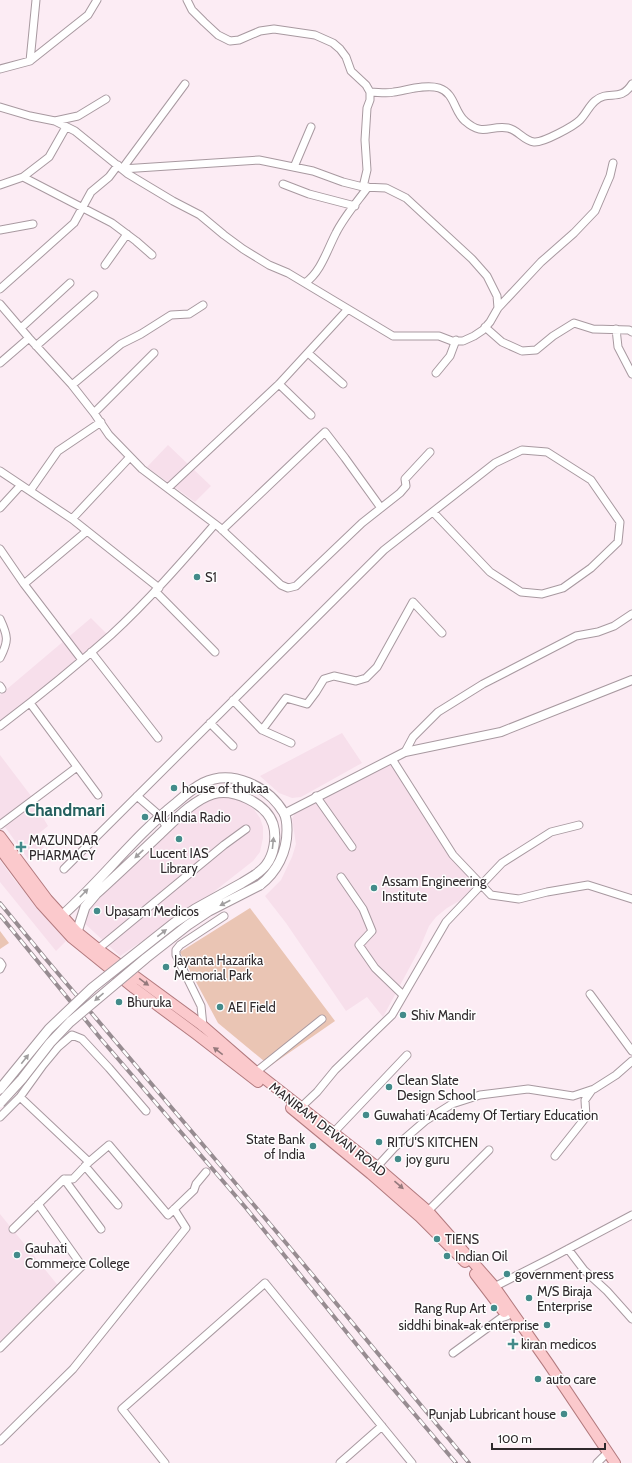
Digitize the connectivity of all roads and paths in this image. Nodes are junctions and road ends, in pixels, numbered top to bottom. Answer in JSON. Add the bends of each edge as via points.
{"nodes":[{"id":1,"x":36,"y":0,"type":"edge"},
{"id":2,"x":96,"y":0,"type":"edge"},
{"id":3,"x":187,"y":0,"type":"edge"},
{"id":4,"x":30,"y":61,"type":"junction"},
{"id":5,"x":0,"y":69,"type":"edge"},
{"id":6,"x":185,"y":84,"type":"dead end"},
{"id":7,"x":632,"y":84,"type":"edge"},
{"id":8,"x":370,"y":92,"type":"junction"},
{"id":9,"x":106,"y":99,"type":"dead end"},
{"id":10,"x":0,"y":107,"type":"edge"},
{"id":11,"x":55,"y":121,"type":"junction"},
{"id":12,"x":66,"y":127,"type":"junction"},
{"id":13,"x":311,"y":127,"type":"dead end"},
{"id":14,"x":613,"y":163,"type":"dead end"},
{"id":15,"x":120,"y":167,"type":"junction"},
{"id":16,"x":294,"y":167,"type":"junction"},
{"id":17,"x":23,"y":177,"type":"junction"},
{"id":18,"x":283,"y":184,"type":"dead end"},
{"id":19,"x":0,"y":185,"type":"edge"},
{"id":20,"x":365,"y":187,"type":"junction"},
{"id":21,"x":355,"y":206,"type":"junction"},
{"id":22,"x":82,"y":208,"type":"junction"},
{"id":23,"x":33,"y":224,"type":"dead end"},
{"id":24,"x":0,"y":230,"type":"edge"},
{"id":25,"x":127,"y":234,"type":"junction"},
{"id":26,"x":152,"y":255,"type":"dead end"},
{"id":27,"x":105,"y":265,"type":"dead end"},
{"id":28,"x":70,"y":283,"type":"dead end"},
{"id":29,"x":305,"y":284,"type":"junction"},
{"id":30,"x":0,"y":289,"type":"edge"},
{"id":31,"x":94,"y":294,"type":"dead end"},
{"id":32,"x":0,"y":304,"type":"edge"},
{"id":33,"x":203,"y":304,"type":"dead end"},
{"id":34,"x":498,"y":308,"type":"junction"},
{"id":35,"x":348,"y":309,"type":"junction"},
{"id":36,"x":485,"y":327,"type":"junction"},
{"id":37,"x":20,"y":328,"type":"junction"},
{"id":38,"x":616,"y":330,"type":"junction"},
{"id":39,"x":632,"y":332,"type":"edge"},
{"id":40,"x":29,"y":338,"type":"junction"},
{"id":41,"x":456,"y":340,"type":"junction"},
{"id":42,"x":36,"y":346,"type":"junction"},
{"id":43,"x":154,"y":352,"type":"dead end"},
{"id":44,"x":308,"y":353,"type":"junction"},
{"id":45,"x":0,"y":363,"type":"edge"},
{"id":46,"x":436,"y":373,"type":"dead end"},
{"id":47,"x":632,"y":374,"type":"edge"},
{"id":48,"x":279,"y":384,"type":"junction"},
{"id":49,"x":343,"y":384,"type":"dead end"},
{"id":50,"x":72,"y":385,"type":"junction"},
{"id":51,"x":94,"y":413,"type":"junction"},
{"id":52,"x":311,"y":415,"type":"dead end"},
{"id":53,"x":100,"y":422,"type":"junction"},
{"id":54,"x":430,"y":452,"type":"dead end"},
{"id":55,"x":130,"y":456,"type":"junction"},
{"id":56,"x":0,"y":471,"type":"edge"},
{"id":57,"x":21,"y":485,"type":"junction"},
{"id":58,"x":168,"y":488,"type":"junction"},
{"id":59,"x":30,"y":491,"type":"junction"},
{"id":60,"x":0,"y":508,"type":"edge"},
{"id":61,"x":380,"y":508,"type":"junction"},
{"id":62,"x":433,"y":512,"type":"junction"},
{"id":63,"x":72,"y":519,"type":"junction"},
{"id":64,"x":215,"y":524,"type":"junction"},
{"id":65,"x":222,"y":530,"type":"junction"},
{"id":66,"x":87,"y":531,"type":"junction"},
{"id":67,"x":0,"y":548,"type":"edge"},
{"id":68,"x":24,"y":584,"type":"junction"},
{"id":69,"x":157,"y":589,"type":"junction"},
{"id":70,"x":632,"y":614,"type":"edge"},
{"id":71,"x":0,"y":619,"type":"edge"},
{"id":72,"x":442,"y":633,"type":"dead end"},
{"id":73,"x":91,"y":652,"type":"junction"},
{"id":74,"x":215,"y":652,"type":"dead end"},
{"id":75,"x":0,"y":658,"type":"edge"},
{"id":76,"x":82,"y":660,"type":"junction"},
{"id":77,"x":632,"y":680,"type":"edge"},
{"id":78,"x":233,"y":700,"type":"junction"},
{"id":79,"x":30,"y":703,"type":"junction"},
{"id":80,"x":210,"y":723,"type":"junction"},
{"id":81,"x":0,"y":726,"type":"edge"},
{"id":82,"x":262,"y":730,"type":"junction"},
{"id":83,"x":158,"y":738,"type":"dead end"},
{"id":84,"x":291,"y":744,"type":"dead end"},
{"id":85,"x":233,"y":746,"type":"dead end"},
{"id":86,"x":405,"y":752,"type":"junction"},
{"id":87,"x":392,"y":759,"type":"junction"},
{"id":88,"x":77,"y":768,"type":"junction"},
{"id":89,"x":98,"y":795,"type":"dead end"},
{"id":90,"x":137,"y":796,"type":"junction"},
{"id":91,"x":316,"y":796,"type":"junction"},
{"id":92,"x":284,"y":814,"type":"junction"},
{"id":93,"x":160,"y":816,"type":"junction"},
{"id":94,"x":0,"y":825,"type":"edge"},
{"id":95,"x":579,"y":825,"type":"dead end"},
{"id":96,"x":167,"y":828,"type":"junction"},
{"id":97,"x":246,"y":829,"type":"dead end"},
{"id":98,"x":0,"y":836,"type":"edge"},
{"id":99,"x":352,"y":847,"type":"dead end"},
{"id":100,"x":0,"y":849,"type":"edge"},
{"id":101,"x":64,"y":869,"type":"dead end"},
{"id":102,"x":341,"y":877,"type":"dead end"},
{"id":103,"x":482,"y":886,"type":"junction"},
{"id":104,"x":632,"y":899,"type":"edge"},
{"id":105,"x":224,"y":916,"type":"dead end"},
{"id":106,"x":60,"y":918,"type":"junction"},
{"id":107,"x":74,"y":934,"type":"junction"},
{"id":108,"x":98,"y":949,"type":"junction"},
{"id":109,"x":0,"y":962,"type":"edge"},
{"id":110,"x":0,"y":969,"type":"edge"},
{"id":111,"x":590,"y":994,"type":"dead end"},
{"id":112,"x":403,"y":995,"type":"junction"},
{"id":113,"x":322,"y":1019,"type":"dead end"},
{"id":114,"x":200,"y":1030,"type":"junction"},
{"id":115,"x":632,"y":1050,"type":"edge"},
{"id":116,"x":407,"y":1055,"type":"dead end"},
{"id":117,"x":632,"y":1061,"type":"edge"},
{"id":118,"x":256,"y":1072,"type":"junction"},
{"id":119,"x":0,"y":1089,"type":"edge"},
{"id":120,"x":592,"y":1090,"type":"junction"},
{"id":121,"x":20,"y":1097,"type":"junction"},
{"id":122,"x":0,"y":1102,"type":"edge"},
{"id":123,"x":299,"y":1109,"type":"junction"},
{"id":124,"x":146,"y":1111,"type":"dead end"},
{"id":125,"x":0,"y":1117,"type":"edge"},
{"id":126,"x":334,"y":1132,"type":"junction"},
{"id":127,"x":490,"y":1150,"type":"dead end"},
{"id":128,"x":555,"y":1156,"type":"dead end"},
{"id":129,"x":87,"y":1164,"type":"junction"},
{"id":130,"x":374,"y":1170,"type":"junction"},
{"id":131,"x":206,"y":1172,"type":"dead end"},
{"id":132,"x":64,"y":1180,"type":"junction"},
{"id":133,"x":38,"y":1204,"type":"junction"},
{"id":134,"x":118,"y":1205,"type":"dead end"},
{"id":135,"x":174,"y":1209,"type":"junction"},
{"id":136,"x":428,"y":1211,"type":"junction"},
{"id":137,"x":632,"y":1215,"type":"edge"},
{"id":138,"x":13,"y":1229,"type":"dead end"},
{"id":139,"x":101,"y":1229,"type":"dead end"},
{"id":140,"x":568,"y":1249,"type":"junction"},
{"id":141,"x":491,"y":1288,"type":"junction"},
{"id":142,"x":506,"y":1316,"type":"junction"},
{"id":143,"x":632,"y":1320,"type":"edge"},
{"id":144,"x":0,"y":1348,"type":"edge"},
{"id":145,"x":453,"y":1353,"type":"dead end"},
{"id":146,"x":382,"y":1426,"type":"junction"},
{"id":147,"x":0,"y":1441,"type":"edge"},
{"id":148,"x":603,"y":1459,"type":"edge"},
{"id":149,"x":165,"y":1463,"type":"edge"},
{"id":150,"x":340,"y":1463,"type":"edge"},
{"id":151,"x":412,"y":1463,"type":"edge"},
{"id":152,"x":614,"y":1463,"type":"edge"}],
"edges":[{"from":1,"to":4,"type":"street"},
{"from":2,"to":4,"type":"street","via":[[88,15]]},
{"from":3,"to":8,"type":"street","via":[[192,10],[218,36],[230,41],[274,29],[315,35],[333,43],[346,56],[351,71]]},
{"from":4,"to":5,"type":"street"},
{"from":6,"to":15,"type":"street"},
{"from":7,"to":8,"type":"street","via":[[627,92],[605,95],[596,100],[573,126],[536,143],[508,128],[479,130],[463,120],[449,94],[439,88],[418,87],[392,93]]},
{"from":8,"to":20,"type":"street","via":[[365,140]]},
{"from":9,"to":11,"type":"street","via":[[78,116]]},
{"from":10,"to":11,"type":"street"},
{"from":11,"to":12,"type":"street"},
{"from":12,"to":15,"type":"street","via":[[75,131]]},
{"from":12,"to":17,"type":"street","via":[[49,157]]},
{"from":13,"to":16,"type":"street"},
{"from":14,"to":34,"type":"street","via":[[595,211],[541,262]]},
{"from":15,"to":16,"type":"street","via":[[259,160]]},
{"from":15,"to":22,"type":"street","via":[[91,192]]},
{"from":15,"to":29,"type":"street","via":[[159,193],[200,215],[243,249]]},
{"from":16,"to":20,"type":"street"},
{"from":17,"to":19,"type":"street"},
{"from":17,"to":22,"type":"street"},
{"from":18,"to":21,"type":"street"},
{"from":20,"to":21,"type":"street"},
{"from":20,"to":34,"type":"street","via":[[386,188],[406,198],[487,276],[497,296]]},
{"from":21,"to":29,"type":"street","via":[[336,232],[319,267]]},
{"from":22,"to":25,"type":"street","via":[[112,223]]},
{"from":22,"to":30,"type":"street","via":[[74,223]]},
{"from":23,"to":24,"type":"street"},
{"from":25,"to":26,"type":"street"},
{"from":25,"to":27,"type":"street"},
{"from":28,"to":37,"type":"street"},
{"from":29,"to":35,"type":"street"},
{"from":31,"to":42,"type":"street"},
{"from":32,"to":37,"type":"street"},
{"from":33,"to":50,"type":"street","via":[[189,314],[171,315],[121,344]]},
{"from":34,"to":36,"type":"street"},
{"from":35,"to":41,"type":"street","via":[[393,336],[439,336]]},
{"from":35,"to":44,"type":"street"},
{"from":36,"to":38,"type":"street","via":[[502,342],[522,351],[536,350],[574,323],[593,329]]},
{"from":36,"to":41,"type":"street","via":[[474,336]]},
{"from":37,"to":40,"type":"street"},
{"from":38,"to":39,"type":"street"},
{"from":38,"to":47,"type":"street","via":[[618,347]]},
{"from":40,"to":42,"type":"street"},
{"from":40,"to":45,"type":"street"},
{"from":41,"to":46,"type":"street","via":[[450,356]]},
{"from":42,"to":50,"type":"street"},
{"from":43,"to":51,"type":"street"},
{"from":44,"to":48,"type":"street"},
{"from":44,"to":49,"type":"street"},
{"from":48,"to":52,"type":"street"},
{"from":48,"to":58,"type":"street"},
{"from":50,"to":51,"type":"street"},
{"from":51,"to":53,"type":"street"},
{"from":53,"to":55,"type":"street"},
{"from":53,"to":59,"type":"street","via":[[58,451]]},
{"from":54,"to":61,"type":"street","via":[[405,479],[406,486],[400,493]]},
{"from":55,"to":58,"type":"street","via":[[142,469]]},
{"from":55,"to":63,"type":"street"},
{"from":56,"to":57,"type":"street"},
{"from":57,"to":59,"type":"street"},
{"from":57,"to":60,"type":"street"},
{"from":58,"to":64,"type":"street"},
{"from":59,"to":63,"type":"street"},
{"from":61,"to":65,"type":"street","via":[[296,586],[288,588],[281,585]]},
{"from":61,"to":65,"type":"street","via":[[325,432]]},
{"from":62,"to":62,"type":"street","via":[[495,463],[522,450],[548,452],[591,480],[620,522],[618,542],[591,568],[563,588],[542,594],[521,592],[490,572]]},
{"from":62,"to":78,"type":"street","via":[[384,550]]},
{"from":63,"to":66,"type":"street"},
{"from":64,"to":65,"type":"street"},
{"from":64,"to":69,"type":"street"},
{"from":66,"to":68,"type":"street"},
{"from":66,"to":69,"type":"street"},
{"from":67,"to":68,"type":"street"},
{"from":68,"to":76,"type":"street"},
{"from":69,"to":73,"type":"street"},
{"from":69,"to":74,"type":"street"},
{"from":70,"to":86,"type":"street","via":[[614,626],[576,636],[483,684],[438,712],[413,737]]},
{"from":71,"to":75,"type":"street","via":[[6,632],[6,646]]},
{"from":72,"to":82,"type":"street","via":[[413,602],[377,667],[366,678],[356,681],[334,676],[324,679],[307,704],[286,698]]},
{"from":73,"to":76,"type":"street"},
{"from":73,"to":83,"type":"street"},
{"from":76,"to":79,"type":"street"},
{"from":77,"to":86,"type":"street","via":[[501,732]]},
{"from":78,"to":80,"type":"street"},
{"from":78,"to":82,"type":"street"},
{"from":79,"to":81,"type":"street"},
{"from":79,"to":88,"type":"street"},
{"from":80,"to":85,"type":"street"},
{"from":80,"to":90,"type":"street"},
{"from":82,"to":84,"type":"street"},
{"from":86,"to":87,"type":"street"},
{"from":87,"to":91,"type":"street"},
{"from":87,"to":103,"type":"street","via":[[453,855]]},
{"from":88,"to":89,"type":"street"},
{"from":88,"to":94,"type":"street"},
{"from":90,"to":93,"type":"street"},
{"from":90,"to":101,"type":"street"},
{"from":91,"to":92,"type":"street"},
{"from":91,"to":99,"type":"street"},
{"from":92,"to":93,"type":"main road","via":[[258,787],[247,781],[221,779],[203,783]]},
{"from":92,"to":122,"type":"main road","one_way":true,"bridge":true,"via":[[287,842],[269,878],[209,911],[140,962],[70,1022]]},
{"from":93,"to":96,"type":"street"},
{"from":106,"to":93,"type":"main road","one_way":true},
{"from":95,"to":103,"type":"street","via":[[551,832],[502,864]]},
{"from":96,"to":107,"type":"main road","one_way":true,"via":[[96,894],[85,907]]},
{"from":119,"to":96,"type":"main road","one_way":true,"bridge":true,"via":[[49,1028],[92,988],[195,909],[255,875],[266,866],[274,844],[273,823],[268,816],[252,801],[234,793],[213,794],[197,803]]},
{"from":97,"to":108,"type":"street"},
{"from":98,"to":106,"type":"main road","name":"MANIRAM DEWAN ROAD"},
{"from":100,"to":106,"type":"main road","name":"MANIRAM DEWAN ROAD","via":[[41,904]]},
{"from":102,"to":112,"type":"street","via":[[364,909],[372,931],[359,945],[375,968]]},
{"from":103,"to":104,"type":"street","via":[[490,895],[519,899],[588,885]]},
{"from":103,"to":112,"type":"street","via":[[446,922]]},
{"from":105,"to":114,"type":"street","via":[[176,950],[176,955],[201,1006]]},
{"from":106,"to":107,"type":"main road","name":"MANIRAM DEWAN ROAD"},
{"from":107,"to":108,"type":"main road","name":"MANIRAM DEWAN ROAD"},
{"from":107,"to":114,"type":"main road","name":"MANIRAM DEWAN ROAD","via":[[134,988]]},
{"from":108,"to":114,"type":"main road","name":"MANIRAM DEWAN ROAD","one_way":true},
{"from":109,"to":110,"type":"street"},
{"from":111,"to":115,"type":"street"},
{"from":112,"to":123,"type":"street","via":[[392,1015],[334,1070],[317,1092]]},
{"from":113,"to":118,"type":"street"},
{"from":114,"to":118,"type":"main road","name":"MANIRAM DEWAN ROAD"},
{"from":123,"to":114,"type":"main road","name":"MANIRAM DEWAN ROAD","one_way":true},
{"from":116,"to":126,"type":"street"},
{"from":117,"to":120,"type":"street"},
{"from":118,"to":123,"type":"main road","name":"MANIRAM DEWAN ROAD"},
{"from":120,"to":128,"type":"street","via":[[585,1100],[586,1117]]},
{"from":120,"to":130,"type":"street","via":[[573,1096],[528,1089],[480,1095],[452,1104],[425,1121]]},
{"from":121,"to":124,"type":"street","via":[[58,1047],[72,1035],[82,1039]]},
{"from":121,"to":125,"type":"street"},
{"from":121,"to":129,"type":"street"},
{"from":123,"to":126,"type":"main road","name":"MANIRAM DEWAN ROAD"},
{"from":123,"to":130,"type":"main road","name":"MANIRAM DEWAN ROAD"},
{"from":126,"to":130,"type":"main road","name":"MANIRAM DEWAN ROAD"},
{"from":127,"to":136,"type":"street"},
{"from":129,"to":132,"type":"street","via":[[73,1179]]},
{"from":129,"to":134,"type":"street"},
{"from":129,"to":135,"type":"street","via":[[109,1145],[168,1215]]},
{"from":130,"to":136,"type":"main road","name":"MANIRAM DEWAN ROAD","one_way":true},
{"from":130,"to":141,"type":"main road","name":"MANIRAM DEWAN ROAD"},
{"from":131,"to":135,"type":"street","via":[[194,1190]]},
{"from":132,"to":133,"type":"street"},
{"from":132,"to":139,"type":"street"},
{"from":133,"to":138,"type":"street"},
{"from":133,"to":144,"type":"street","via":[[82,1266]]},
{"from":135,"to":147,"type":"street","via":[[186,1228],[73,1369]]},
{"from":136,"to":141,"type":"main road","name":"MANIRAM DEWAN ROAD"},
{"from":137,"to":140,"type":"street"},
{"from":140,"to":141,"type":"street"},
{"from":140,"to":143,"type":"street","via":[[584,1270],[607,1291]]},
{"from":141,"to":142,"type":"main road","name":"MANIRAM DEWAN ROAD"},
{"from":141,"to":148,"type":"main road","name":"MANIRAM DEWAN ROAD","via":[[548,1363]]},
{"from":142,"to":145,"type":"street"},
{"from":142,"to":148,"type":"main road","name":"MANIRAM DEWAN ROAD","via":[[544,1368]]},
{"from":146,"to":149,"type":"street","via":[[264,1283],[122,1408]]},
{"from":146,"to":150,"type":"street"},
{"from":146,"to":151,"type":"street"},
{"from":148,"to":152,"type":"main road","name":"MANIRAM DEWAN ROAD"}]}
